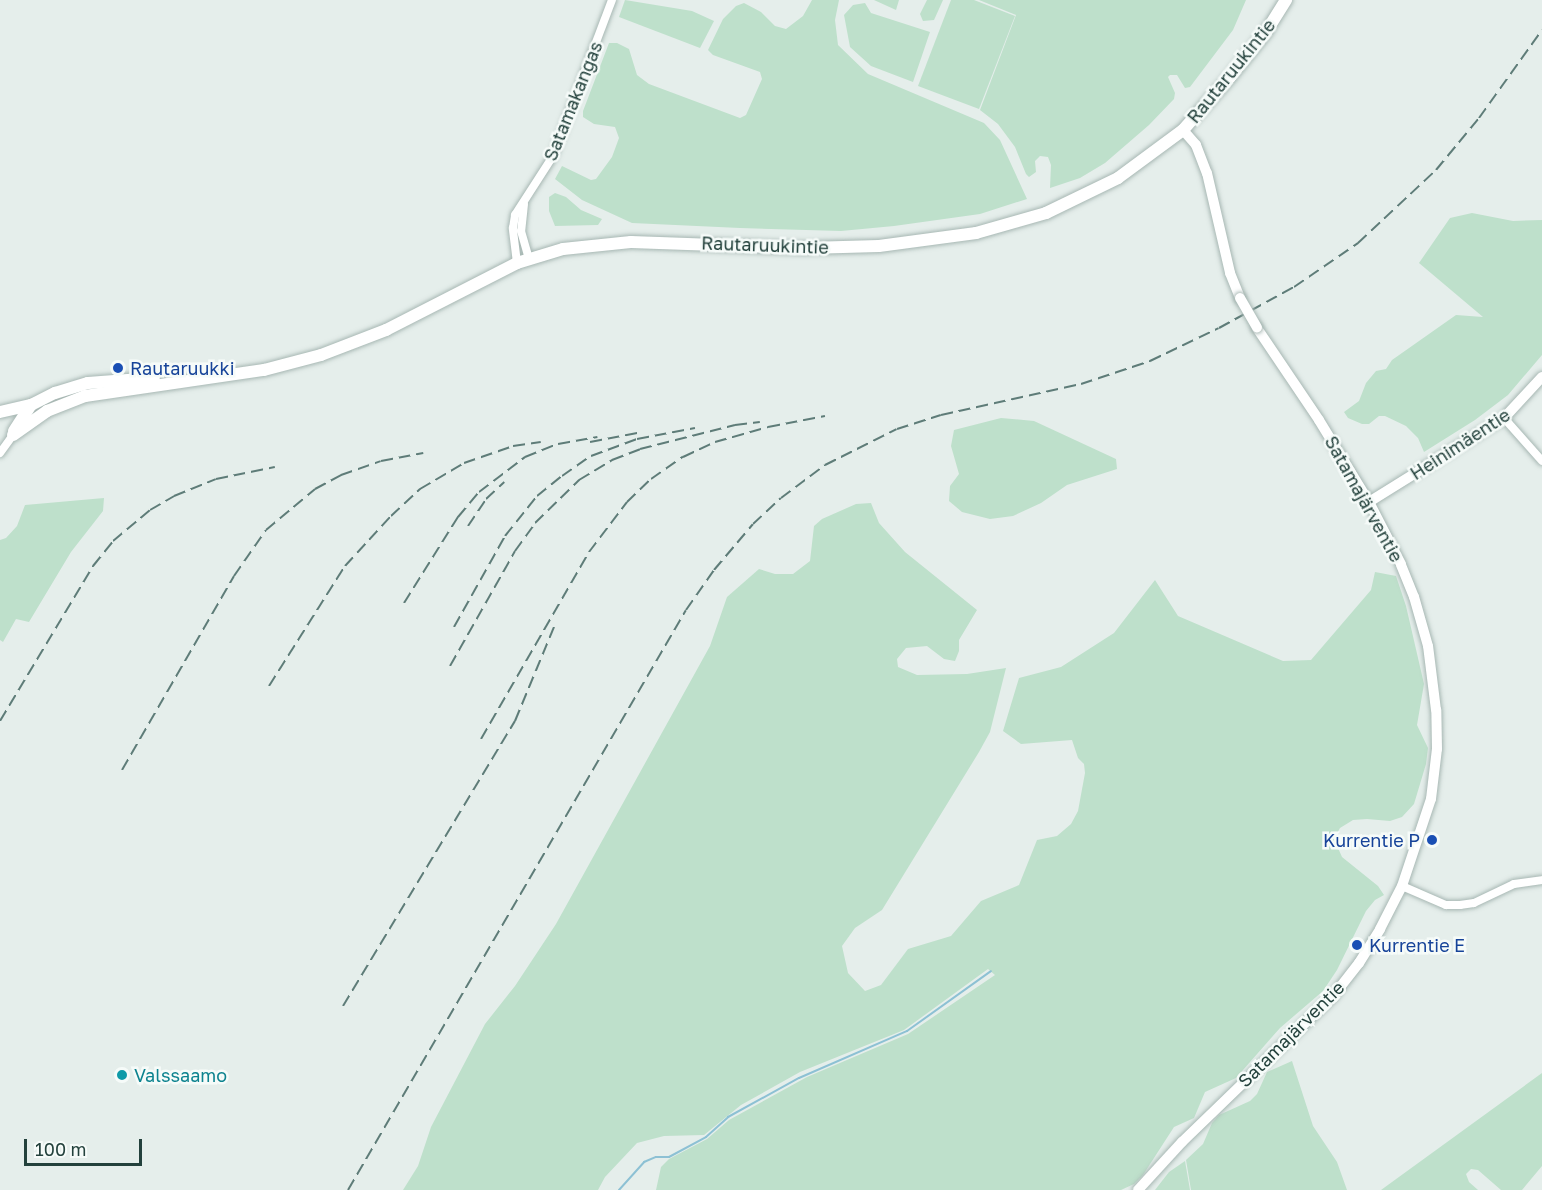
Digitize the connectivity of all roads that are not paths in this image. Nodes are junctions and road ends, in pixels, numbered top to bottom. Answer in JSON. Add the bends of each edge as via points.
{"nodes":[{"id":1,"x":612,"y":0,"type":"edge"},
{"id":2,"x":1286,"y":0,"type":"edge"},
{"id":3,"x":1183,"y":130,"type":"junction"},
{"id":4,"x":523,"y":261,"type":"junction"},
{"id":5,"x":1542,"y":376,"type":"edge"},
{"id":6,"x":180,"y":381,"type":"junction"},
{"id":7,"x":31,"y":405,"type":"junction"},
{"id":8,"x":0,"y":412,"type":"edge"},
{"id":9,"x":1504,"y":418,"type":"junction"},
{"id":10,"x":13,"y":435,"type":"junction"},
{"id":11,"x":0,"y":453,"type":"edge"},
{"id":12,"x":1542,"y":461,"type":"edge"},
{"id":13,"x":1369,"y":502,"type":"junction"},
{"id":14,"x":1542,"y":880,"type":"edge"},
{"id":15,"x":1402,"y":886,"type":"junction"},
{"id":16,"x":1138,"y":1190,"type":"edge"}],
"edges":[{"from":1,"to":4,"type":"street","name":"Satamakangas","via":[[553,156],[526,198],[521,224]]},
{"from":2,"to":3,"type":"main road","name":"Rautaruukintie","via":[[1266,32]]},
{"from":3,"to":4,"type":"main road","name":"Rautaruukintie","via":[[1127,172],[1080,199],[1019,223],[976,233],[839,248],[614,242],[583,245]]},
{"from":3,"to":13,"type":"street","name":"Satamajärventie","bridge":true,"via":[[1196,145],[1207,173],[1230,273],[1240,298]]},
{"from":4,"to":6,"type":"main road","name":"Rautaruukintie","via":[[386,330],[321,355],[264,370]]},
{"from":5,"to":9,"type":"street","name":"Heinimäentie"},
{"from":6,"to":7,"type":"main road","name":"Rautaruukintie","via":[[146,378],[88,383]]},
{"from":6,"to":10,"type":"main road","name":"Rautaruukintie","via":[[85,396],[47,411]]},
{"from":7,"to":8,"type":"main road","name":"Rautaruukintie"},
{"from":7,"to":10,"type":"main road"},
{"from":9,"to":12,"type":"street"},
{"from":9,"to":13,"type":"street","name":"Heinimäentie"},
{"from":10,"to":11,"type":"street"},
{"from":13,"to":15,"type":"street","name":"Satamajärventie","via":[[1414,597],[1428,646],[1436,710],[1437,749],[1431,799]]},
{"from":14,"to":15,"type":"street","via":[[1514,884],[1474,903],[1460,905],[1446,905]]},
{"from":15,"to":16,"type":"street","name":"Satamajärventie","via":[[1380,929],[1334,995]]}]}
